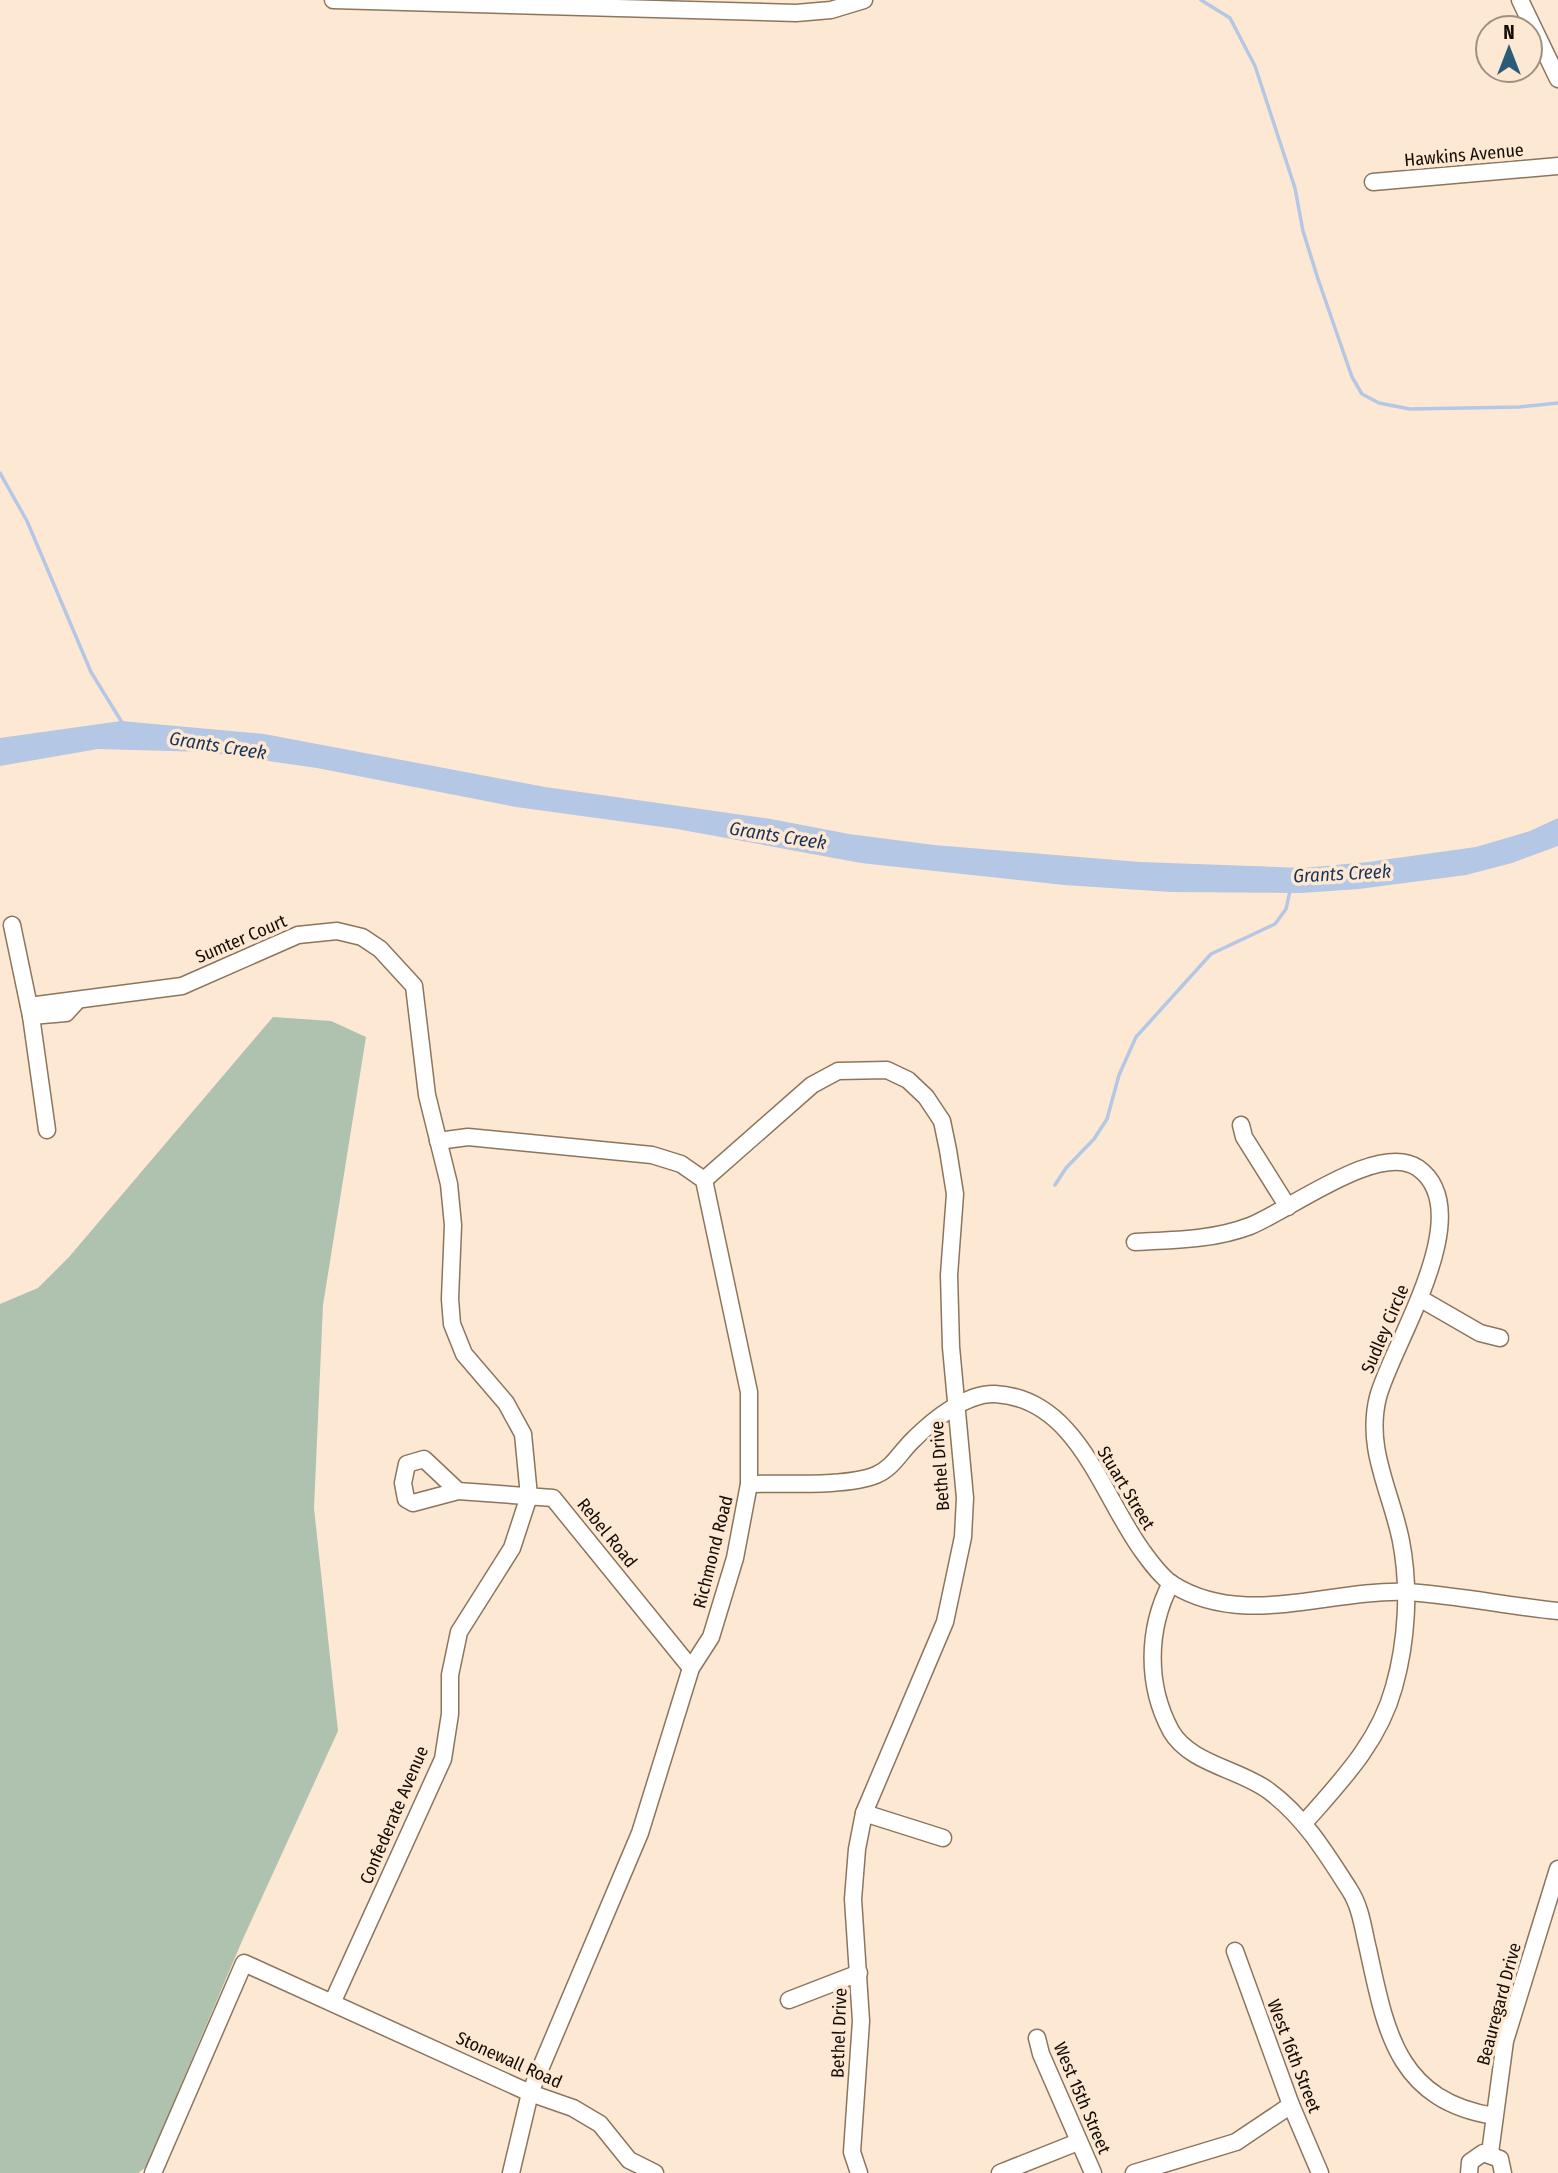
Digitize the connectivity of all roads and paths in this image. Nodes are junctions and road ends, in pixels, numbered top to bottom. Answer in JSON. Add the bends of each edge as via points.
{"nodes":[{"id":1,"x":333,"y":0,"type":"edge"},
{"id":2,"x":864,"y":0,"type":"edge"},
{"id":3,"x":1520,"y":0,"type":"edge"},
{"id":4,"x":512,"y":3,"type":"edge"},
{"id":5,"x":1558,"y":79,"type":"edge"},
{"id":6,"x":1558,"y":166,"type":"edge"},
{"id":7,"x":1373,"y":182,"type":"dead end"},
{"id":8,"x":12,"y":925,"type":"dead end"},
{"id":9,"x":30,"y":1011,"type":"junction"},
{"id":10,"x":1241,"y":1125,"type":"dead end"},
{"id":11,"x":47,"y":1130,"type":"dead end"},
{"id":12,"x":438,"y":1141,"type":"junction"},
{"id":13,"x":704,"y":1180,"type":"junction"},
{"id":14,"x":1288,"y":1208,"type":"junction"},
{"id":15,"x":1135,"y":1242,"type":"dead end"},
{"id":16,"x":1421,"y":1299,"type":"junction"},
{"id":17,"x":1500,"y":1338,"type":"dead end"},
{"id":18,"x":955,"y":1408,"type":"junction"},
{"id":19,"x":749,"y":1484,"type":"junction"},
{"id":20,"x":458,"y":1491,"type":"dead end"},
{"id":21,"x":530,"y":1496,"type":"junction"},
{"id":22,"x":1171,"y":1584,"type":"junction"},
{"id":23,"x":1406,"y":1592,"type":"junction"},
{"id":24,"x":1558,"y":1611,"type":"edge"},
{"id":25,"x":691,"y":1668,"type":"junction"},
{"id":26,"x":864,"y":1813,"type":"junction"},
{"id":27,"x":1305,"y":1822,"type":"junction"},
{"id":28,"x":943,"y":1838,"type":"dead end"},
{"id":29,"x":1558,"y":1869,"type":"edge"},
{"id":30,"x":1235,"y":1951,"type":"dead end"},
{"id":31,"x":859,"y":1973,"type":"junction"},
{"id":32,"x":789,"y":2000,"type":"dead end"},
{"id":33,"x":332,"y":2001,"type":"junction"},
{"id":34,"x":1037,"y":2038,"type":"dead end"},
{"id":35,"x":530,"y":2093,"type":"junction"},
{"id":36,"x":1291,"y":2105,"type":"junction"},
{"id":37,"x":1494,"y":2116,"type":"junction"},
{"id":38,"x":1078,"y":2142,"type":"junction"},
{"id":39,"x":1490,"y":2153,"type":"junction"},
{"id":40,"x":153,"y":2173,"type":"edge"},
{"id":41,"x":511,"y":2173,"type":"edge"},
{"id":42,"x":655,"y":2173,"type":"edge"},
{"id":43,"x":859,"y":2173,"type":"edge"},
{"id":44,"x":1000,"y":2173,"type":"edge"},
{"id":45,"x":1093,"y":2173,"type":"edge"},
{"id":46,"x":1134,"y":2173,"type":"edge"},
{"id":47,"x":1320,"y":2173,"type":"edge"},
{"id":48,"x":1469,"y":2173,"type":"edge"},
{"id":49,"x":1503,"y":2173,"type":"edge"}],
"edges":[{"from":1,"to":4,"type":"street"},
{"from":2,"to":4,"type":"street","via":[[831,10],[796,13]]},
{"from":3,"to":5,"type":"street"},
{"from":6,"to":7,"type":"street","name":"Hawkins Avenue"},
{"from":8,"to":9,"type":"street"},
{"from":9,"to":11,"type":"street"},
{"from":9,"to":12,"type":"street","name":"Sumter Court","via":[[63,1000],[76,1002],[182,986],[306,933],[337,931],[362,937],[380,948],[414,986],[426,1095]]},
{"from":10,"to":14,"type":"street"},
{"from":12,"to":13,"type":"street","via":[[468,1137],[652,1155],[681,1164]]},
{"from":12,"to":21,"type":"street","name":"Confederate Avenue","via":[[453,1225],[452,1324],[464,1354],[506,1403],[523,1434]]},
{"from":13,"to":18,"type":"street","name":"Bethel Drive","via":[[811,1085],[838,1072],[887,1070],[917,1088],[942,1121],[955,1194],[949,1275]]},
{"from":13,"to":19,"type":"street","name":"Richmond Road","via":[[749,1392]]},
{"from":14,"to":15,"type":"street","name":"Sudley Circle","via":[[1250,1226],[1209,1237]]},
{"from":14,"to":16,"type":"street","name":"Sudley Circle","via":[[1357,1170],[1401,1160],[1418,1168],[1434,1185],[1441,1207]]},
{"from":16,"to":17,"type":"street","via":[[1480,1333]]},
{"from":16,"to":23,"type":"street","name":"Sudley Circle","via":[[1386,1373],[1372,1436],[1401,1540]]},
{"from":18,"to":19,"type":"street","name":"Stuart Street","via":[[912,1441],[895,1463],[875,1475]]},
{"from":18,"to":22,"type":"street","name":"Stuart Street","via":[[994,1394],[1026,1401],[1051,1414],[1072,1435],[1125,1526]]},
{"from":18,"to":26,"type":"street","name":"Bethel Drive","via":[[965,1498],[956,1576],[945,1622]]},
{"from":19,"to":25,"type":"street","name":"Richmond Road","via":[[720,1609],[711,1637]]},
{"from":20,"to":21,"type":"street","name":"Rebel Road"},
{"from":21,"to":25,"type":"street","name":"Rebel Road","via":[[553,1498]]},
{"from":21,"to":33,"type":"street","name":"Confederate Avenue","via":[[512,1548],[459,1632],[450,1675],[443,1759]]},
{"from":22,"to":23,"type":"street","name":"Stuart Street","via":[[1235,1606]]},
{"from":22,"to":27,"type":"street","via":[[1153,1629],[1152,1657],[1158,1698],[1172,1733],[1198,1756],[1268,1790]]},
{"from":23,"to":24,"type":"street","name":"Stuart Street"},
{"from":23,"to":27,"type":"street","name":"Sudley Circle","via":[[1403,1647],[1380,1727],[1360,1759]]},
{"from":25,"to":35,"type":"street","name":"Richmond Road","via":[[640,1833]]},
{"from":26,"to":28,"type":"street"},
{"from":26,"to":31,"type":"street","name":"Bethel Drive","via":[[853,1899]]},
{"from":27,"to":37,"type":"street","via":[[1360,1912],[1382,2017],[1398,2055],[1444,2101],[1464,2111]]},
{"from":29,"to":37,"type":"street","name":"Beauregard Drive","via":[[1506,2042]]},
{"from":30,"to":36,"type":"street","name":"West 16th Street"},
{"from":31,"to":32,"type":"street"},
{"from":31,"to":43,"type":"street","name":"Bethel Drive","via":[[861,2021],[852,2152]]},
{"from":33,"to":35,"type":"street","name":"Stonewall Road"},
{"from":33,"to":40,"type":"street","via":[[244,1962]]},
{"from":34,"to":38,"type":"street","name":"West 15th Street"},
{"from":35,"to":41,"type":"street","name":"Richmond Road"},
{"from":35,"to":42,"type":"street","name":"Stonewall Road","via":[[573,2108],[600,2124],[629,2160]]},
{"from":36,"to":46,"type":"street","via":[[1236,2142]]},
{"from":36,"to":47,"type":"street","name":"West 16th Street"},
{"from":37,"to":39,"type":"street","name":"Beauregard Drive"},
{"from":38,"to":44,"type":"street"},
{"from":38,"to":45,"type":"street","name":"West 15th Street"},
{"from":39,"to":48,"type":"street","via":[[1474,2157]]},
{"from":39,"to":49,"type":"street","via":[[1500,2159]]}]}
